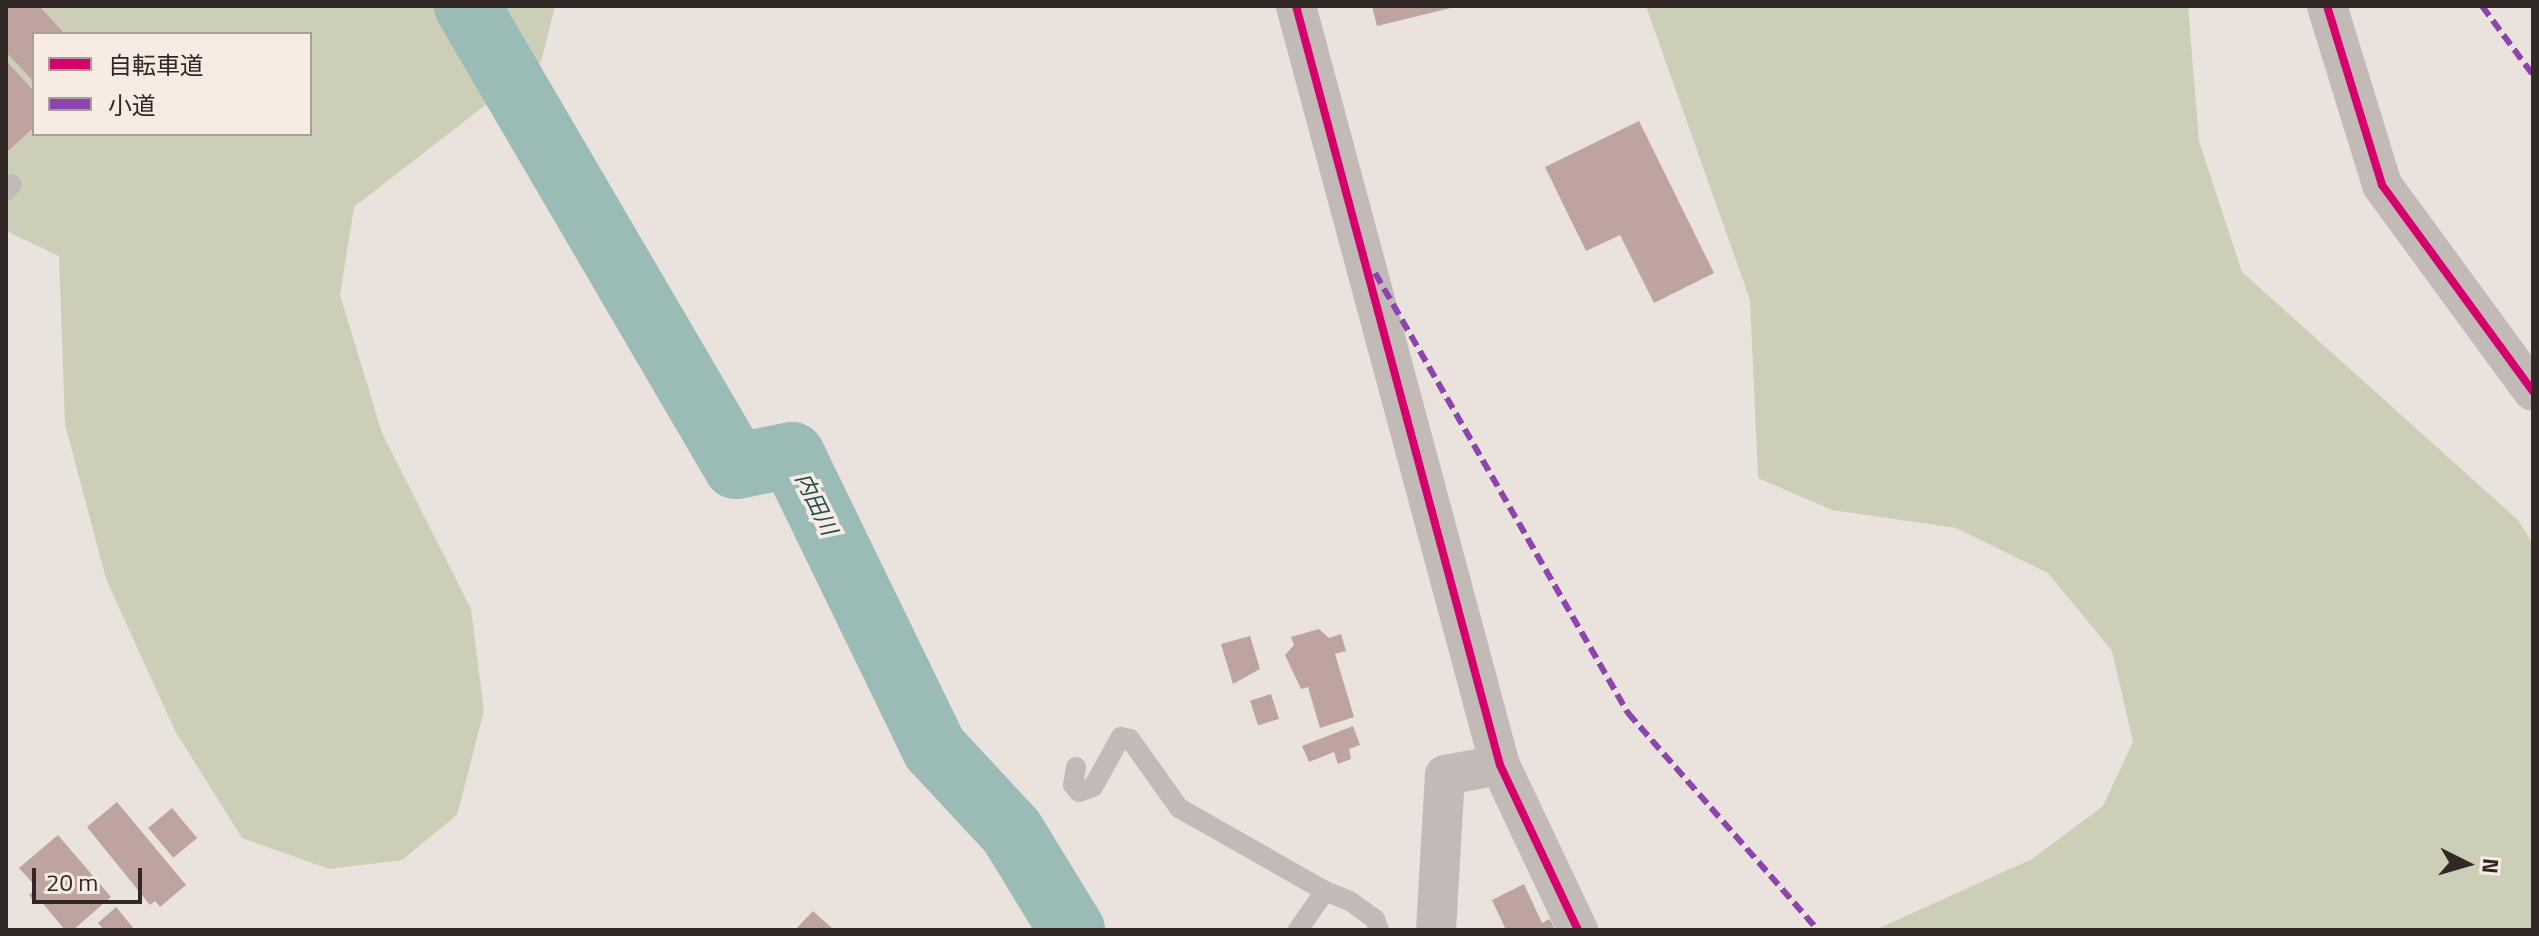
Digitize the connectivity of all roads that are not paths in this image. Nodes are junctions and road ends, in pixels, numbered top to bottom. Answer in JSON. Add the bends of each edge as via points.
{"nodes":[{"id":1,"x":1296,"y":6,"type":"edge"},
{"id":2,"x":2327,"y":6,"type":"edge"},
{"id":3,"x":2533,"y":391,"type":"edge"},
{"id":4,"x":1500,"y":765,"type":"junction"},
{"id":5,"x":1076,"y":767,"type":"dead end"},
{"id":6,"x":1325,"y":891,"type":"junction"},
{"id":7,"x":1298,"y":930,"type":"edge"},
{"id":8,"x":1379,"y":930,"type":"edge"},
{"id":9,"x":1436,"y":930,"type":"edge"},
{"id":10,"x":1578,"y":930,"type":"edge"}],
"edges":[{"from":1,"to":4,"type":"street"},
{"from":2,"to":3,"type":"street","via":[[2382,185]]},
{"from":4,"to":9,"type":"street","via":[[1445,775]]},
{"from":4,"to":10,"type":"street"},
{"from":5,"to":6,"type":"lane","via":[[1073,785],[1079,792],[1093,787],[1121,737],[1130,739],[1179,808]]},
{"from":6,"to":7,"type":"lane"},
{"from":6,"to":8,"type":"lane","via":[[1375,919]]}]}
